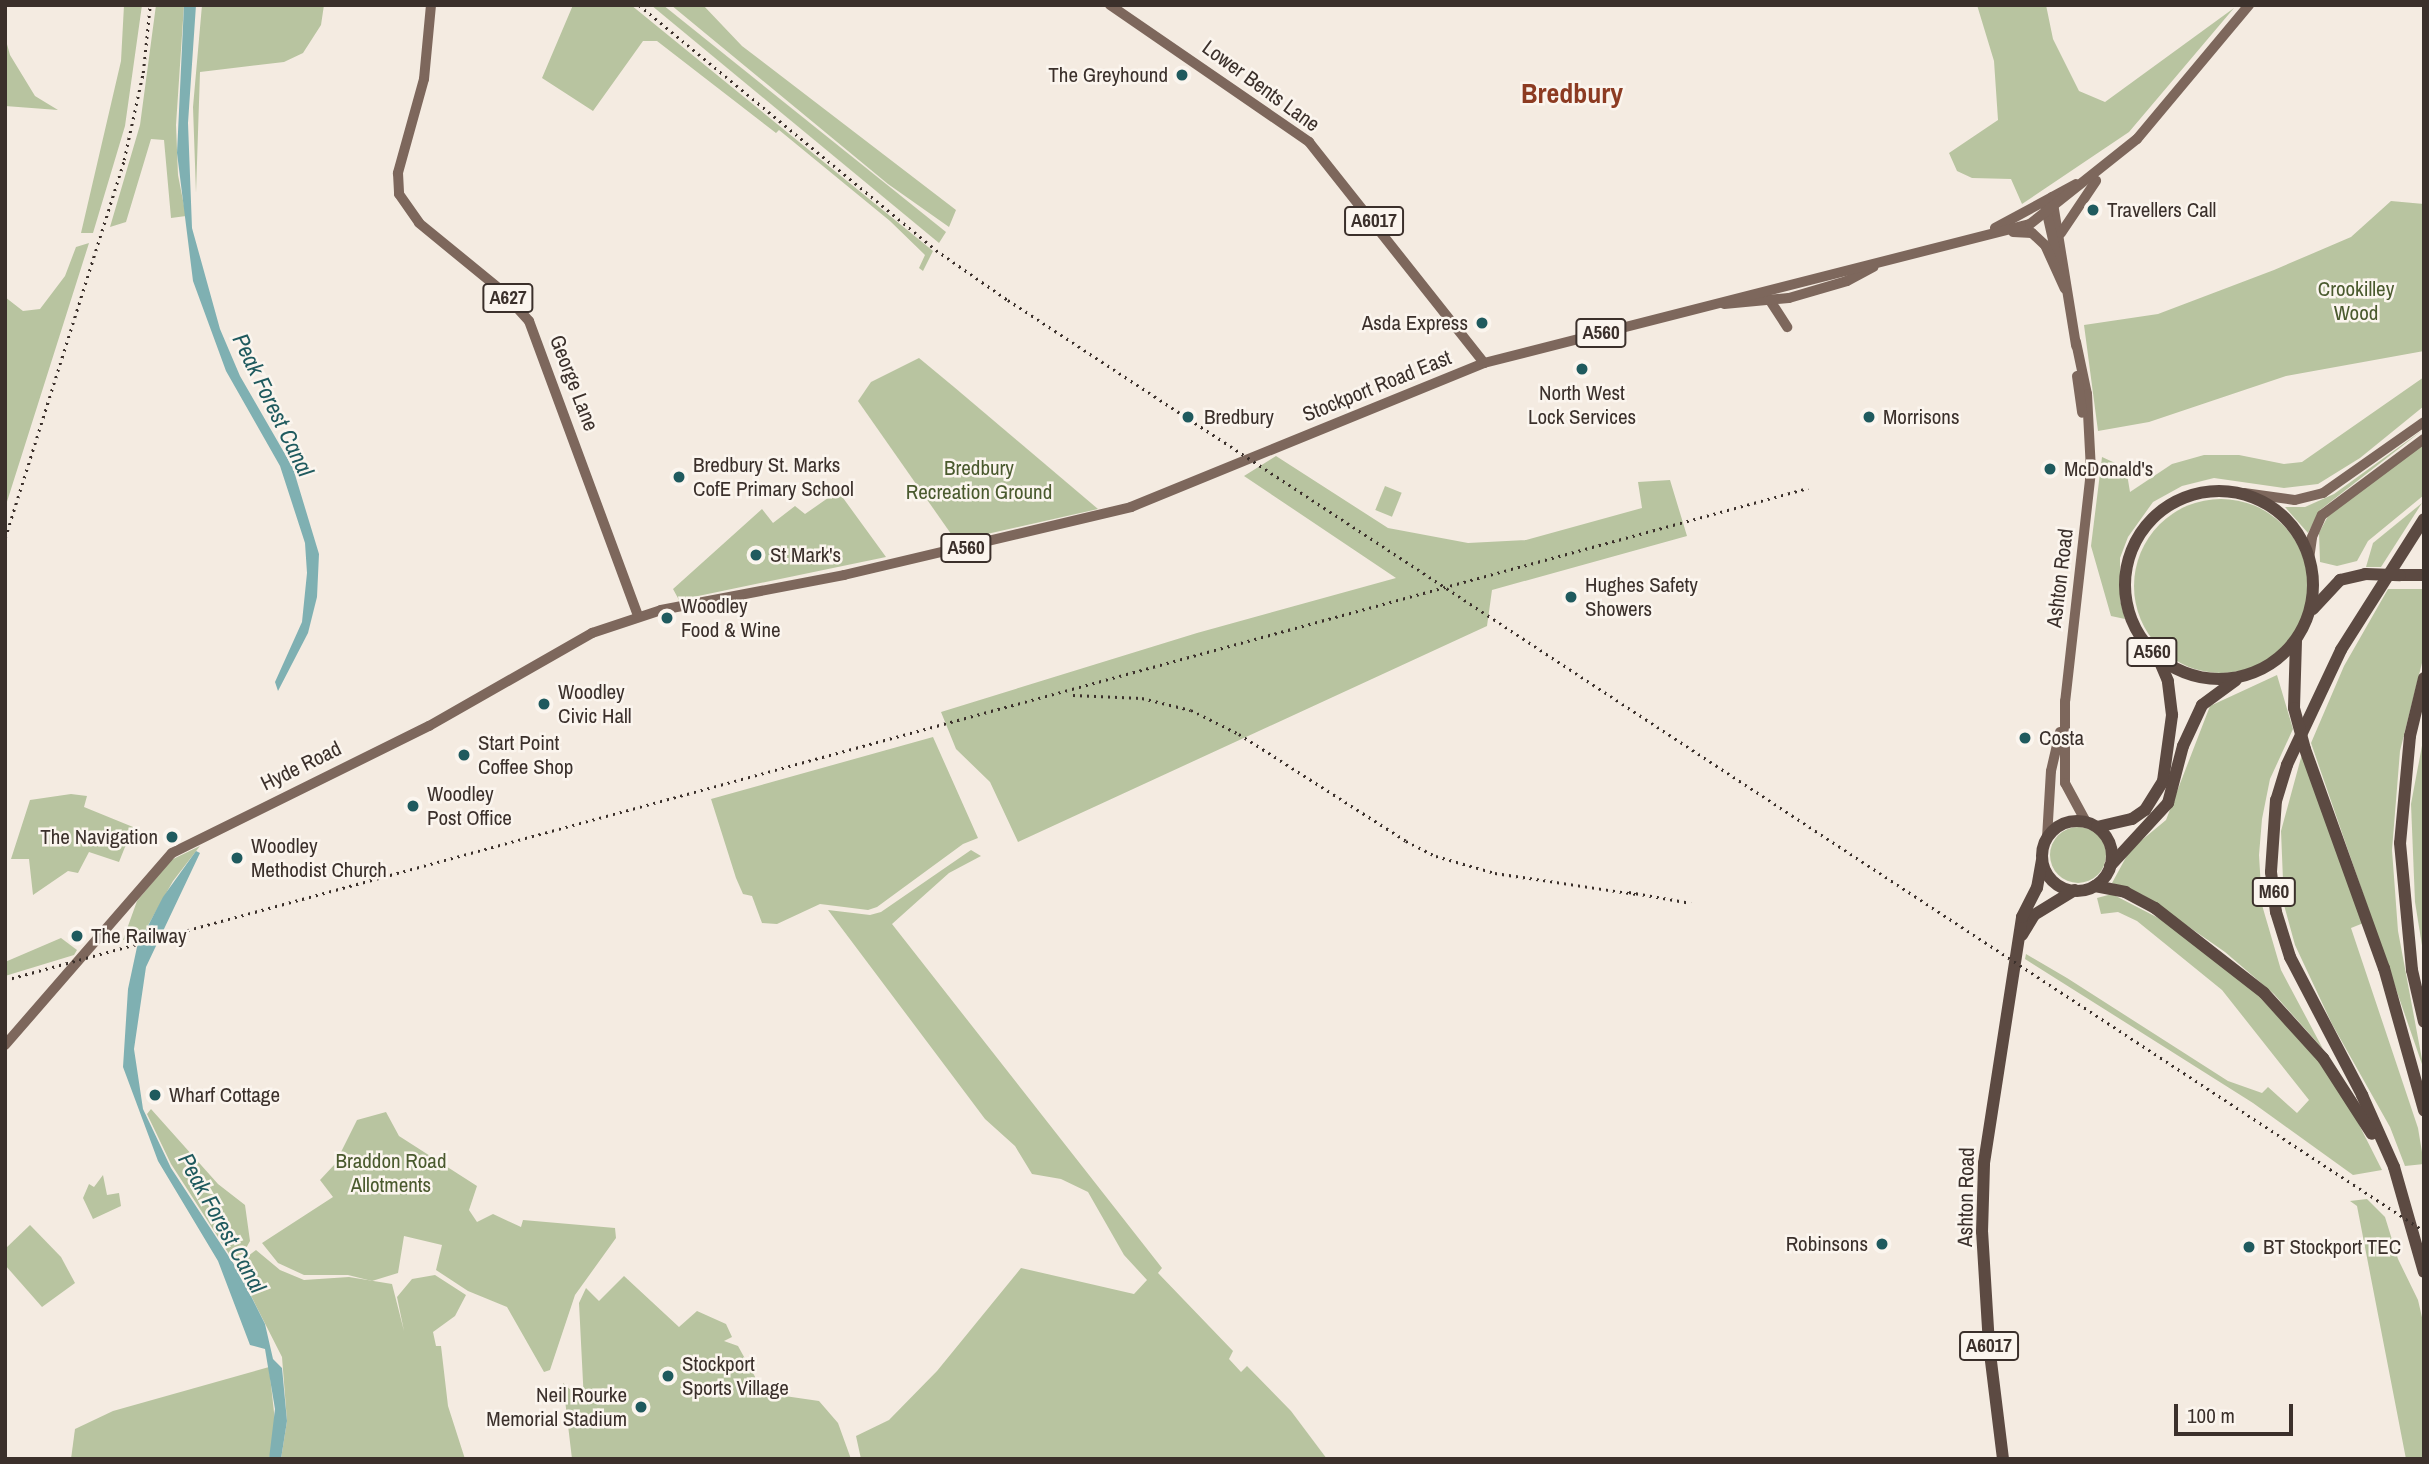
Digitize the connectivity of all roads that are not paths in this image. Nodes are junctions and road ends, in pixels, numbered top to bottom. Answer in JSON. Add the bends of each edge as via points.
{"nodes":[{"id":1,"x":431,"y":5,"type":"edge"},
{"id":2,"x":1110,"y":5,"type":"edge"},
{"id":3,"x":2249,"y":5,"type":"edge"},
{"id":4,"x":2106,"y":167,"type":"junction"},
{"id":5,"x":2050,"y":205,"type":"junction"},
{"id":6,"x":1988,"y":233,"type":"junction"},
{"id":7,"x":2061,"y":233,"type":"junction"},
{"id":8,"x":1875,"y":266,"type":"junction"},
{"id":9,"x":2062,"y":281,"type":"junction"},
{"id":10,"x":1771,"y":302,"type":"junction"},
{"id":11,"x":1718,"y":303,"type":"junction"},
{"id":12,"x":2072,"y":303,"type":"junction"},
{"id":13,"x":1787,"y":327,"type":"dead end"},
{"id":14,"x":1484,"y":363,"type":"junction"},
{"id":15,"x":2424,"y":422,"type":"edge"},
{"id":16,"x":2424,"y":439,"type":"edge"},
{"id":17,"x":2244,"y":493,"type":"junction"},
{"id":18,"x":2424,"y":519,"type":"edge"},
{"id":19,"x":2309,"y":559,"type":"junction"},
{"id":20,"x":2424,"y":575,"type":"edge"},
{"id":21,"x":676,"y":607,"type":"joint"},
{"id":22,"x":638,"y":615,"type":"junction"},
{"id":23,"x":2308,"y":616,"type":"junction"},
{"id":24,"x":2296,"y":641,"type":"junction"},
{"id":25,"x":2158,"y":658,"type":"junction"},
{"id":26,"x":2424,"y":678,"type":"edge"},
{"id":27,"x":2236,"y":679,"type":"junction"},
{"id":28,"x":2064,"y":712,"type":"junction"},
{"id":29,"x":2092,"y":825,"type":"junction"},
{"id":30,"x":2047,"y":838,"type":"junction"},
{"id":31,"x":2042,"y":860,"type":"junction"},
{"id":32,"x":2110,"y":866,"type":"junction"},
{"id":33,"x":2095,"y":886,"type":"junction"},
{"id":34,"x":2075,"y":890,"type":"junction"},
{"id":35,"x":2020,"y":938,"type":"junction"},
{"id":36,"x":2424,"y":1023,"type":"edge"},
{"id":37,"x":5,"y":1045,"type":"edge"},
{"id":38,"x":2424,"y":1110,"type":"edge"},
{"id":39,"x":2394,"y":1167,"type":"junction"},
{"id":40,"x":2424,"y":1272,"type":"edge"},
{"id":41,"x":2003,"y":1459,"type":"edge"}],
"edges":[{"from":1,"to":22,"type":"main road","name":"George Lane","number":"A627","via":[[424,79],[398,173],[400,194],[419,223],[501,290],[529,321]]},
{"from":2,"to":14,"type":"main road","name":"Lower Bents Lane","number":"A6017","via":[[1309,142]]},
{"from":3,"to":4,"type":"main road","via":[[2168,106]]},
{"from":4,"to":5,"type":"main road"},
{"from":4,"to":7,"type":"main road"},
{"from":5,"to":6,"type":"main road","via":[[2030,224]]},
{"from":5,"to":7,"type":"main road","name":"Ashton Road","number":"A560"},
{"from":5,"to":9,"type":"main road","name":"Ashton Road","number":"A560"},
{"from":6,"to":8,"type":"main road","number":"A560"},
{"from":6,"to":9,"type":"main road","name":"Ashton Road","number":"A560","via":[[2032,233],[2045,245]]},
{"from":7,"to":12,"type":"main road","name":"Ashton Road","number":"A560"},
{"from":8,"to":10,"type":"main road","number":"A560","via":[[1847,281]]},
{"from":8,"to":11,"type":"main road","number":"A560"},
{"from":9,"to":12,"type":"main road","name":"Ashton Road","number":"A560"},
{"from":10,"to":11,"type":"main road","number":"A560"},
{"from":10,"to":13,"type":"main road"},
{"from":11,"to":14,"type":"main road","number":"A560"},
{"from":12,"to":28,"type":"main road","name":"Ashton Road","number":"A560","via":[[2080,403],[2090,449],[2087,519]]},
{"from":14,"to":21,"type":"main road","name":"Stockport Road East","number":"A560","via":[[1144,504],[844,575]]},
{"from":15,"to":17,"type":"main road","number":"A560","via":[[2323,493],[2295,500]]},
{"from":16,"to":19,"type":"main road","number":"A560","via":[[2322,516]]},
{"from":17,"to":19,"type":"highway","number":"A560","via":[[2285,519]]},
{"from":17,"to":25,"type":"highway","number":"A560","via":[[2214,490],[2183,498],[2161,511],[2138,537],[2130,554],[2125,594],[2134,626]]},
{"from":18,"to":39,"type":"highway","number":"M60","via":[[2361,617],[2313,706],[2280,788],[2272,839],[2276,912],[2290,957]]},
{"from":19,"to":23,"type":"highway","number":"A560","via":[[2313,580]]},
{"from":20,"to":23,"type":"highway","bridge":true,"via":[[2365,574],[2340,580]]},
{"from":21,"to":22,"type":"main road","name":"Hyde Road","number":"A560"},
{"from":22,"to":37,"type":"main road","name":"Hyde Road","number":"A560","via":[[592,633],[429,726],[172,853]]},
{"from":23,"to":24,"type":"highway","number":"A560"},
{"from":24,"to":27,"type":"highway","number":"A560","via":[[2266,667]]},
{"from":24,"to":38,"type":"highway","bridge":true,"via":[[2294,708],[2305,749],[2384,968]]},
{"from":25,"to":27,"type":"highway","number":"A560","via":[[2196,677]]},
{"from":25,"to":29,"type":"highway","number":"A560","via":[[2168,681],[2172,715],[2163,781],[2150,804],[2132,819]]},
{"from":26,"to":36,"type":"highway","via":[[2410,736],[2400,842],[2410,957]]},
{"from":27,"to":32,"type":"highway","number":"A560","via":[[2202,705],[2183,746],[2168,803]]},
{"from":28,"to":29,"type":"main road","name":"Ashton Road","number":"A560","via":[[2065,783]]},
{"from":28,"to":30,"type":"main road","name":"Ashton Road","number":"A560","via":[[2051,771]]},
{"from":29,"to":30,"type":"highway","number":"A560","via":[[2065,823]]},
{"from":29,"to":32,"type":"highway","number":"A560","via":[[2110,844]]},
{"from":30,"to":31,"type":"highway","number":"A560"},
{"from":31,"to":34,"type":"highway","via":[[2050,877]]},
{"from":31,"to":35,"type":"highway","name":"Ashton Road","number":"A6017"},
{"from":32,"to":33,"type":"highway","number":"A560"},
{"from":33,"to":34,"type":"highway"},
{"from":33,"to":39,"type":"highway","number":"M60","via":[[2125,892],[2155,908],[2264,993],[2323,1058]]},
{"from":34,"to":35,"type":"highway","name":"Ashton Road","number":"A6017","via":[[2034,915]]},
{"from":35,"to":41,"type":"highway","name":"Ashton Road","number":"A6017","via":[[1984,1163],[1989,1345]]},
{"from":39,"to":40,"type":"highway","number":"M60"}]}
